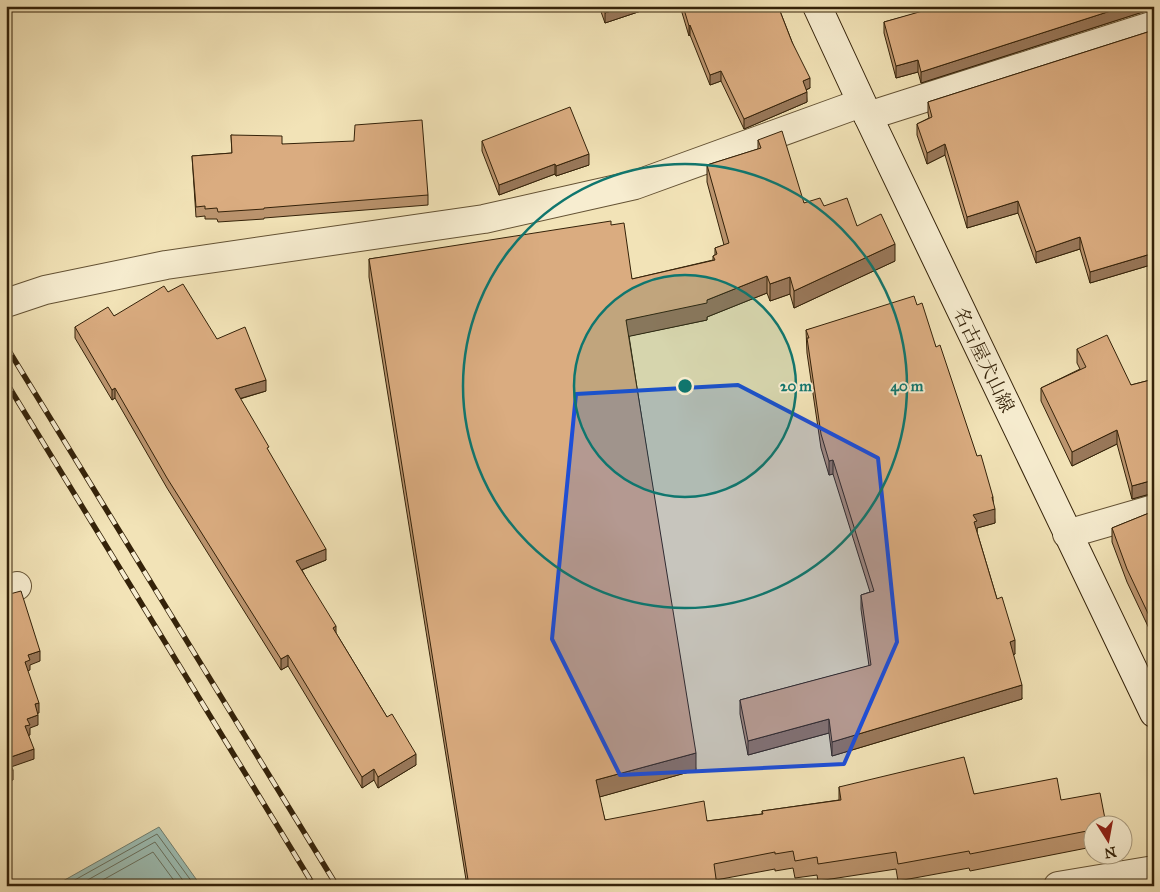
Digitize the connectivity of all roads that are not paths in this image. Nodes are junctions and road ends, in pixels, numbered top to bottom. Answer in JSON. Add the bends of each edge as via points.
{"nodes":[{"id":1,"x":817,"y":6,"type":"edge"},
{"id":2,"x":1154,"y":25,"type":"edge"},
{"id":3,"x":864,"y":110,"type":"junction"},
{"id":4,"x":6,"y":303,"type":"edge"},
{"id":5,"x":1154,"y":509,"type":"edge"},
{"id":6,"x":1067,"y":534,"type":"junction"},
{"id":7,"x":1154,"y":713,"type":"edge"},
{"id":8,"x":1154,"y":870,"type":"edge"},
{"id":9,"x":1058,"y":886,"type":"edge"}],
"edges":[{"from":1,"to":3,"type":"street","name":"名古屋犬山線"},
{"from":2,"to":3,"type":"street"},
{"from":3,"to":4,"type":"street","via":[[625,187],[484,219],[166,265],[45,290]]},
{"from":3,"to":6,"type":"street","name":"名古屋犬山線"},
{"from":5,"to":6,"type":"street"},
{"from":6,"to":7,"type":"street","name":"名古屋犬山線"},
{"from":8,"to":9,"type":"street"}]}
